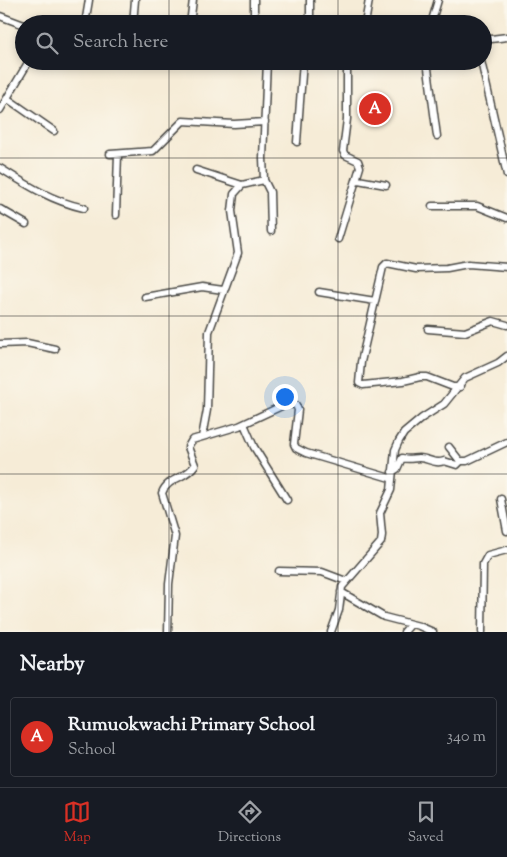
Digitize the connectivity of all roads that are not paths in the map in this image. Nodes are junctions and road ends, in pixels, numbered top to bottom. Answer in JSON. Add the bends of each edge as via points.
{"nodes":[{"id":1,"x":89,"y":0,"type":"edge"},
{"id":2,"x":136,"y":0,"type":"edge"},
{"id":3,"x":193,"y":0,"type":"edge"},
{"id":4,"x":254,"y":0,"type":"edge"},
{"id":5,"x":310,"y":0,"type":"edge"},
{"id":6,"x":369,"y":0,"type":"edge"},
{"id":7,"x":438,"y":0,"type":"edge"},
{"id":8,"x":86,"y":15,"type":"edge"},
{"id":9,"x":134,"y":15,"type":"edge"},
{"id":10,"x":191,"y":15,"type":"edge"},
{"id":11,"x":254,"y":15,"type":"edge"},
{"id":12,"x":310,"y":15,"type":"edge"},
{"id":13,"x":366,"y":15,"type":"edge"},
{"id":14,"x":434,"y":15,"type":"edge"},
{"id":15,"x":0,"y":16,"type":"edge"},
{"id":16,"x":15,"y":22,"type":"edge"},
{"id":17,"x":507,"y":37,"type":"edge"},
{"id":18,"x":492,"y":39,"type":"edge"},
{"id":19,"x":24,"y":70,"type":"edge"},
{"id":20,"x":267,"y":70,"type":"edge"},
{"id":21,"x":302,"y":70,"type":"edge"},
{"id":22,"x":348,"y":70,"type":"edge"},
{"id":23,"x":428,"y":70,"type":"edge"},
{"id":24,"x":484,"y":70,"type":"edge"},
{"id":25,"x":8,"y":99,"type":"junction"},
{"id":26,"x":0,"y":110,"type":"edge"},
{"id":27,"x":264,"y":122,"type":"junction"},
{"id":28,"x":54,"y":131,"type":"dead end"},
{"id":29,"x":437,"y":136,"type":"dead end"},
{"id":30,"x":504,"y":139,"type":"edge"},
{"id":31,"x":297,"y":142,"type":"dead end"},
{"id":32,"x":110,"y":154,"type":"dead end"},
{"id":33,"x":118,"y":154,"type":"junction"},
{"id":34,"x":0,"y":168,"type":"edge"},
{"id":35,"x":196,"y":170,"type":"dead end"},
{"id":36,"x":507,"y":175,"type":"edge"},
{"id":37,"x":264,"y":180,"type":"junction"},
{"id":38,"x":358,"y":180,"type":"junction"},
{"id":39,"x":386,"y":185,"type":"dead end"},
{"id":40,"x":242,"y":186,"type":"junction"},
{"id":41,"x":432,"y":206,"type":"dead end"},
{"id":42,"x":84,"y":208,"type":"dead end"},
{"id":43,"x":0,"y":209,"type":"edge"},
{"id":44,"x":116,"y":215,"type":"dead end"},
{"id":45,"x":507,"y":218,"type":"edge"},
{"id":46,"x":26,"y":224,"type":"dead end"},
{"id":47,"x":271,"y":231,"type":"dead end"},
{"id":48,"x":338,"y":239,"type":"dead end"},
{"id":49,"x":507,"y":267,"type":"edge"},
{"id":50,"x":223,"y":290,"type":"junction"},
{"id":51,"x":319,"y":292,"type":"dead end"},
{"id":52,"x":145,"y":297,"type":"dead end"},
{"id":53,"x":375,"y":301,"type":"junction"},
{"id":54,"x":507,"y":325,"type":"edge"},
{"id":55,"x":428,"y":329,"type":"dead end"},
{"id":56,"x":0,"y":344,"type":"edge"},
{"id":57,"x":55,"y":349,"type":"dead end"},
{"id":58,"x":507,"y":356,"type":"edge"},
{"id":59,"x":460,"y":387,"type":"junction"},
{"id":60,"x":244,"y":424,"type":"junction"},
{"id":61,"x":202,"y":437,"type":"junction"},
{"id":62,"x":507,"y":442,"type":"edge"},
{"id":63,"x":448,"y":447,"type":"dead end"},
{"id":64,"x":461,"y":461,"type":"junction"},
{"id":65,"x":391,"y":475,"type":"junction"},
{"id":66,"x":501,"y":499,"type":"dead end"},
{"id":67,"x":287,"y":500,"type":"dead end"},
{"id":68,"x":507,"y":531,"type":"edge"},
{"id":69,"x":507,"y":550,"type":"edge"},
{"id":70,"x":279,"y":571,"type":"dead end"},
{"id":71,"x":346,"y":581,"type":"junction"},
{"id":72,"x":341,"y":592,"type":"junction"},
{"id":73,"x":411,"y":624,"type":"junction"},
{"id":74,"x":482,"y":630,"type":"edge"},
{"id":75,"x":168,"y":632,"type":"edge"},
{"id":76,"x":331,"y":632,"type":"edge"},
{"id":77,"x":404,"y":632,"type":"edge"},
{"id":78,"x":433,"y":632,"type":"edge"},
{"id":79,"x":475,"y":632,"type":"edge"}],
"edges":[{"from":1,"to":8,"type":"street"},
{"from":2,"to":9,"type":"street"},
{"from":3,"to":10,"type":"street"},
{"from":4,"to":11,"type":"street"},
{"from":5,"to":12,"type":"street"},
{"from":6,"to":13,"type":"street"},
{"from":7,"to":14,"type":"street"},
{"from":15,"to":16,"type":"street"},
{"from":17,"to":18,"type":"street"},
{"from":19,"to":25,"type":"street"},
{"from":20,"to":27,"type":"street"},
{"from":21,"to":31,"type":"street"},
{"from":22,"to":38,"type":"street","via":[[344,155],[360,164]]},
{"from":23,"to":29,"type":"street"},
{"from":24,"to":30,"type":"street"},
{"from":25,"to":26,"type":"street"},
{"from":25,"to":28,"type":"street"},
{"from":27,"to":33,"type":"street","via":[[184,122],[153,151]]},
{"from":27,"to":37,"type":"street"},
{"from":30,"to":36,"type":"street"},
{"from":32,"to":33,"type":"street"},
{"from":33,"to":44,"type":"street"},
{"from":34,"to":42,"type":"street","via":[[42,194]]},
{"from":35,"to":40,"type":"street"},
{"from":37,"to":40,"type":"street"},
{"from":37,"to":47,"type":"street","via":[[270,192]]},
{"from":38,"to":39,"type":"street"},
{"from":38,"to":48,"type":"street"},
{"from":40,"to":50,"type":"street","via":[[234,194],[232,211],[238,253]]},
{"from":41,"to":45,"type":"street","via":[[471,206]]},
{"from":43,"to":46,"type":"street"},
{"from":49,"to":53,"type":"street","via":[[468,264],[416,269],[387,263],[383,267]]},
{"from":50,"to":52,"type":"street","via":[[202,288]]},
{"from":50,"to":61,"type":"street","via":[[209,332],[207,410]]},
{"from":51,"to":53,"type":"street"},
{"from":53,"to":59,"type":"street","via":[[359,373],[360,383],[427,377]]},
{"from":54,"to":55,"type":"street","via":[[493,321],[465,332]]},
{"from":56,"to":57,"type":"street","via":[[22,343]]},
{"from":58,"to":59,"type":"street","via":[[469,375]]},
{"from":59,"to":65,"type":"street","via":[[444,404],[404,433],[395,450]]},
{"from":60,"to":61,"type":"street"},
{"from":60,"to":65,"type":"street","via":[[292,403],[298,410],[296,448]]},
{"from":60,"to":67,"type":"street","via":[[254,447]]},
{"from":61,"to":75,"type":"street","via":[[189,443],[195,465],[192,470],[168,482],[162,493],[174,536]]},
{"from":62,"to":64,"type":"street"},
{"from":63,"to":64,"type":"street"},
{"from":64,"to":65,"type":"street","via":[[457,465],[402,458]]},
{"from":65,"to":71,"type":"street","via":[[391,490],[380,513],[381,542]]},
{"from":66,"to":68,"type":"street"},
{"from":69,"to":74,"type":"street","via":[[488,555],[483,564]]},
{"from":70,"to":71,"type":"street","via":[[322,572]]},
{"from":71,"to":72,"type":"street"},
{"from":72,"to":73,"type":"street","via":[[384,618]]},
{"from":72,"to":76,"type":"street"},
{"from":73,"to":77,"type":"street"},
{"from":73,"to":78,"type":"street"},
{"from":74,"to":79,"type":"street"}]}
